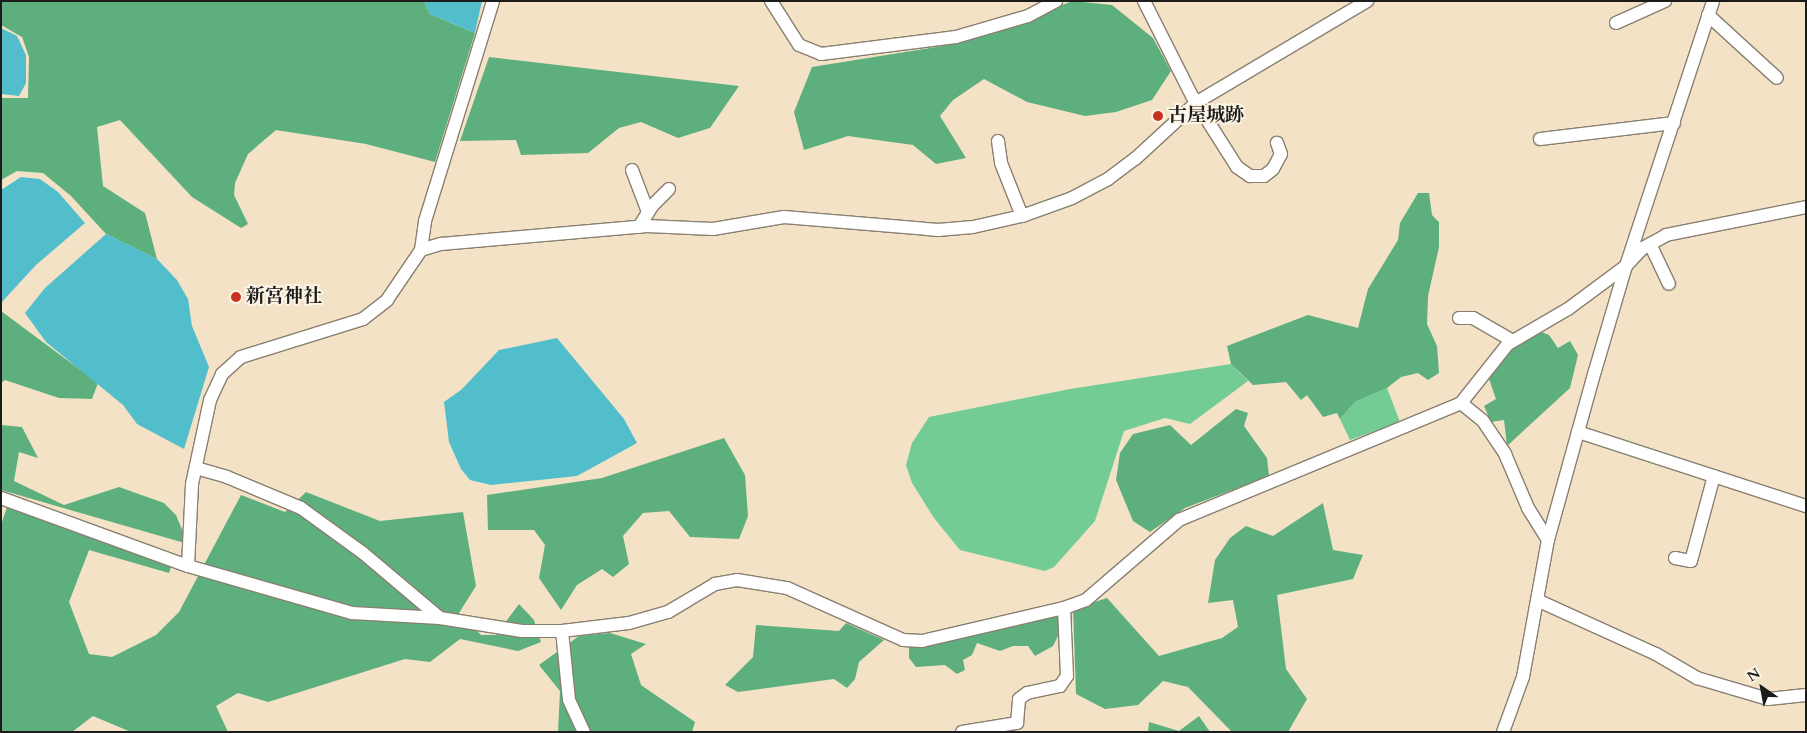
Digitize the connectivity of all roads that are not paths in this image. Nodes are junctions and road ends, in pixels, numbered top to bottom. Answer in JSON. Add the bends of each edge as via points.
{"nodes":[{"id":1,"x":493,"y":1,"type":"edge"},
{"id":2,"x":771,"y":1,"type":"edge"},
{"id":3,"x":1056,"y":1,"type":"edge"},
{"id":4,"x":1144,"y":1,"type":"edge"},
{"id":5,"x":1367,"y":1,"type":"edge"},
{"id":6,"x":1665,"y":1,"type":"edge"},
{"id":7,"x":1713,"y":1,"type":"edge"},
{"id":8,"x":1708,"y":15,"type":"junction"},
{"id":9,"x":1616,"y":23,"type":"dead end"},
{"id":10,"x":1777,"y":78,"type":"dead end"},
{"id":11,"x":1197,"y":102,"type":"junction"},
{"id":12,"x":1674,"y":123,"type":"junction"},
{"id":13,"x":1540,"y":139,"type":"dead end"},
{"id":14,"x":998,"y":141,"type":"dead end"},
{"id":15,"x":1277,"y":143,"type":"dead end"},
{"id":16,"x":632,"y":170,"type":"dead end"},
{"id":17,"x":669,"y":189,"type":"dead end"},
{"id":18,"x":1806,"y":207,"type":"edge"},
{"id":19,"x":648,"y":212,"type":"junction"},
{"id":20,"x":1022,"y":216,"type":"junction"},
{"id":21,"x":639,"y":227,"type":"junction"},
{"id":22,"x":1650,"y":244,"type":"junction"},
{"id":23,"x":421,"y":250,"type":"junction"},
{"id":24,"x":1626,"y":266,"type":"junction"},
{"id":25,"x":1669,"y":284,"type":"dead end"},
{"id":26,"x":1459,"y":318,"type":"dead end"},
{"id":27,"x":1513,"y":341,"type":"junction"},
{"id":28,"x":1461,"y":403,"type":"junction"},
{"id":29,"x":1578,"y":432,"type":"junction"},
{"id":30,"x":196,"y":468,"type":"junction"},
{"id":31,"x":1714,"y":476,"type":"junction"},
{"id":32,"x":1,"y":498,"type":"edge"},
{"id":33,"x":1806,"y":506,"type":"edge"},
{"id":34,"x":1548,"y":540,"type":"junction"},
{"id":35,"x":1674,"y":558,"type":"dead end"},
{"id":36,"x":188,"y":566,"type":"junction"},
{"id":37,"x":1539,"y":601,"type":"junction"},
{"id":38,"x":1064,"y":608,"type":"junction"},
{"id":39,"x":440,"y":618,"type":"junction"},
{"id":40,"x":562,"y":631,"type":"junction"},
{"id":41,"x":1806,"y":695,"type":"edge"},
{"id":42,"x":584,"y":732,"type":"edge"},
{"id":43,"x":962,"y":732,"type":"edge"},
{"id":44,"x":1503,"y":732,"type":"edge"}],
"edges":[{"from":1,"to":23,"type":"street","via":[[425,221]]},
{"from":2,"to":3,"type":"street","via":[[799,45],[821,54],[956,38],[1028,16]]},
{"from":4,"to":11,"type":"street"},
{"from":5,"to":11,"type":"street"},
{"from":6,"to":9,"type":"street"},
{"from":7,"to":8,"type":"street"},
{"from":8,"to":10,"type":"street"},
{"from":8,"to":12,"type":"street"},
{"from":11,"to":15,"type":"street","via":[[1237,167],[1250,176],[1264,176],[1273,169],[1281,154]]},
{"from":11,"to":20,"type":"street","via":[[1135,159],[1108,178],[1072,198]]},
{"from":12,"to":13,"type":"street"},
{"from":12,"to":24,"type":"street"},
{"from":14,"to":20,"type":"street","via":[[1001,163]]},
{"from":16,"to":19,"type":"street"},
{"from":17,"to":19,"type":"street"},
{"from":18,"to":22,"type":"street","via":[[1666,235]]},
{"from":19,"to":21,"type":"street"},
{"from":20,"to":21,"type":"street","via":[[973,227],[938,230],[784,217],[713,229]]},
{"from":21,"to":23,"type":"street","via":[[441,244]]},
{"from":22,"to":24,"type":"street"},
{"from":22,"to":25,"type":"street"},
{"from":23,"to":30,"type":"street","via":[[387,300],[363,319],[241,356],[222,374],[210,400]]},
{"from":24,"to":27,"type":"street","via":[[1568,309]]},
{"from":24,"to":29,"type":"street"},
{"from":26,"to":27,"type":"street","via":[[1473,318]]},
{"from":27,"to":28,"type":"street"},
{"from":28,"to":34,"type":"street","via":[[1483,421],[1494,438]]},
{"from":28,"to":38,"type":"street","via":[[1179,520],[1107,584],[1086,600]]},
{"from":29,"to":31,"type":"street"},
{"from":29,"to":34,"type":"street"},
{"from":30,"to":36,"type":"street"},
{"from":30,"to":39,"type":"street","via":[[228,477],[301,508],[363,553]]},
{"from":31,"to":33,"type":"street"},
{"from":31,"to":35,"type":"street","via":[[1691,561]]},
{"from":32,"to":36,"type":"street"},
{"from":34,"to":37,"type":"street"},
{"from":36,"to":39,"type":"street","via":[[352,613]]},
{"from":37,"to":41,"type":"street","via":[[1656,654],[1697,678],[1768,699]]},
{"from":37,"to":44,"type":"street","via":[[1523,677]]},
{"from":38,"to":40,"type":"street","via":[[951,636],[903,640],[787,588],[736,580],[715,584],[668,612],[629,623]]},
{"from":38,"to":43,"type":"street","via":[[1067,676],[1060,686],[1027,693],[1019,699],[1018,723]]},
{"from":39,"to":40,"type":"street","via":[[522,631]]},
{"from":40,"to":42,"type":"street","via":[[569,700]]}]}
